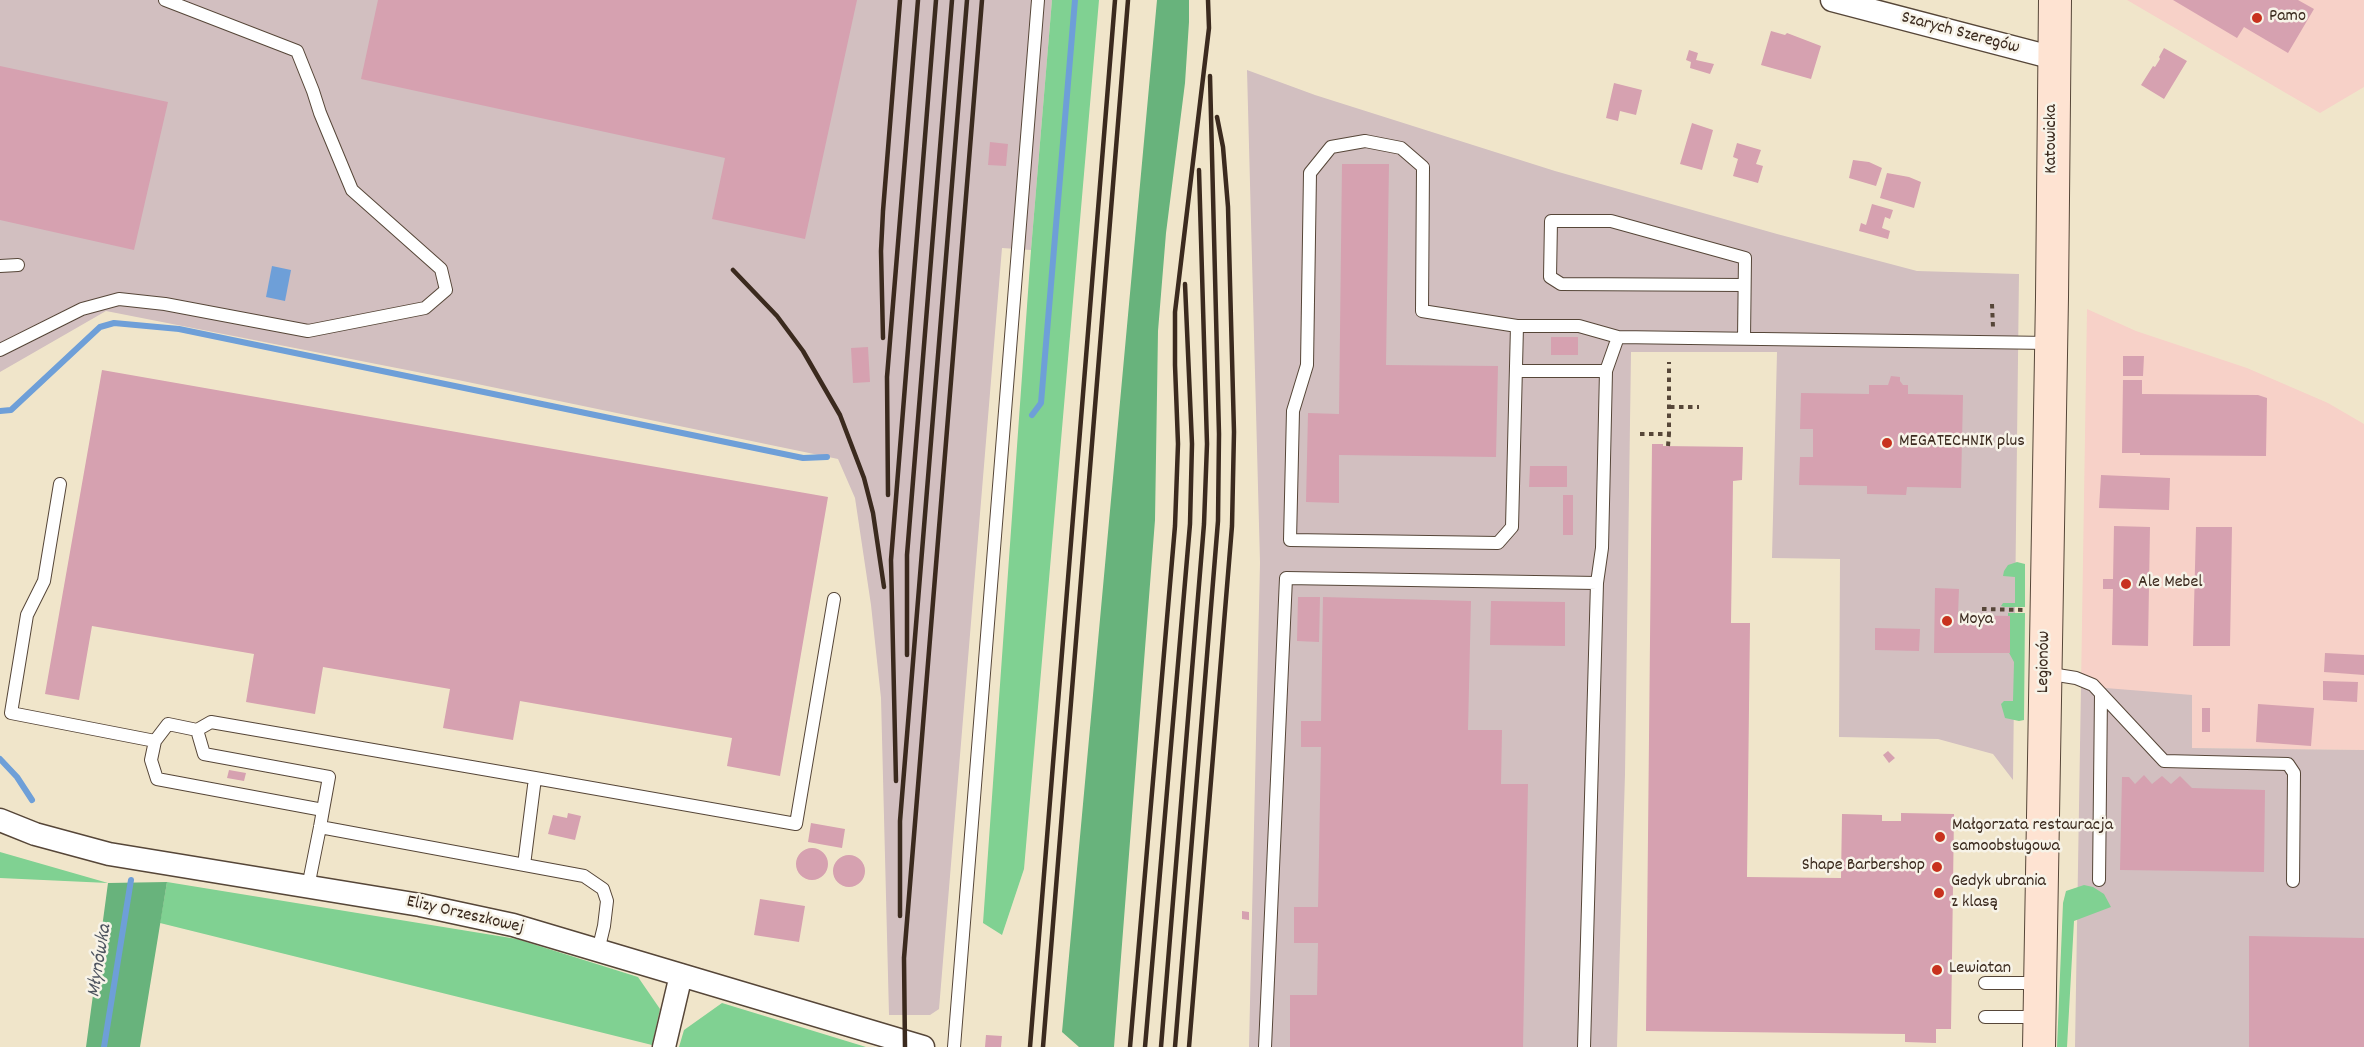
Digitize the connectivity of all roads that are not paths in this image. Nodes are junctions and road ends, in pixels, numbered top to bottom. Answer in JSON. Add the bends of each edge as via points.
{"nodes":[{"id":1,"x":165,"y":0,"type":"edge"},
{"id":2,"x":1038,"y":0,"type":"edge"},
{"id":3,"x":1832,"y":0,"type":"edge"},
{"id":4,"x":2055,"y":0,"type":"edge"},
{"id":5,"x":2054,"y":58,"type":"junction"},
{"id":6,"x":18,"y":265,"type":"dead end"},
{"id":7,"x":0,"y":266,"type":"edge"},
{"id":8,"x":2053,"y":278,"type":"joint"},
{"id":9,"x":1744,"y":285,"type":"junction"},
{"id":10,"x":1517,"y":326,"type":"junction"},
{"id":11,"x":1618,"y":337,"type":"junction"},
{"id":12,"x":1744,"y":338,"type":"junction"},
{"id":13,"x":2051,"y":343,"type":"junction"},
{"id":14,"x":0,"y":350,"type":"edge"},
{"id":15,"x":1516,"y":371,"type":"junction"},
{"id":16,"x":1606,"y":371,"type":"junction"},
{"id":17,"x":60,"y":483,"type":"dead end"},
{"id":18,"x":1597,"y":583,"type":"junction"},
{"id":19,"x":834,"y":599,"type":"dead end"},
{"id":20,"x":2045,"y":673,"type":"junction"},
{"id":21,"x":2101,"y":694,"type":"junction"},
{"id":22,"x":197,"y":730,"type":"junction"},
{"id":23,"x":155,"y":741,"type":"junction"},
{"id":24,"x":536,"y":778,"type":"junction"},
{"id":25,"x":323,"y":810,"type":"junction"},
{"id":26,"x":0,"y":820,"type":"edge"},
{"id":27,"x":320,"y":827,"type":"junction"},
{"id":28,"x":524,"y":865,"type":"junction"},
{"id":29,"x":2099,"y":880,"type":"dead end"},
{"id":30,"x":2294,"y":880,"type":"dead end"},
{"id":31,"x":308,"y":887,"type":"junction"},
{"id":32,"x":598,"y":951,"type":"junction"},
{"id":33,"x":681,"y":975,"type":"junction"},
{"id":34,"x":1985,"y":983,"type":"dead end"},
{"id":35,"x":2040,"y":983,"type":"junction"},
{"id":36,"x":1985,"y":1017,"type":"dead end"},
{"id":37,"x":2039,"y":1032,"type":"edge"},
{"id":38,"x":664,"y":1047,"type":"edge"},
{"id":39,"x":923,"y":1047,"type":"edge"},
{"id":40,"x":954,"y":1047,"type":"edge"},
{"id":41,"x":1265,"y":1047,"type":"edge"},
{"id":42,"x":1584,"y":1047,"type":"edge"}],
"edges":[{"from":1,"to":14,"type":"lane","via":[[297,51],[352,190],[441,269],[446,290],[424,308],[308,332],[119,299],[82,309]]},
{"from":2,"to":40,"type":"lane"},
{"from":3,"to":5,"type":"street","name":"Szarych Szeregów"},
{"from":4,"to":5,"type":"street","name":"Katowicka"},
{"from":5,"to":8,"type":"street","name":"Katowicka"},
{"from":6,"to":7,"type":"lane"},
{"from":8,"to":13,"type":"street","name":"Legionów"},
{"from":9,"to":9,"type":"lane","via":[[1745,258],[1611,221],[1551,221],[1550,277],[1562,284]]},
{"from":9,"to":12,"type":"lane"},
{"from":10,"to":11,"type":"lane","via":[[1579,327]]},
{"from":10,"to":15,"type":"lane"},
{"from":10,"to":15,"type":"lane","via":[[1422,312],[1423,167],[1401,148],[1365,141],[1331,147],[1310,173],[1307,365],[1293,411],[1290,540],[1498,543],[1512,527]]},
{"from":11,"to":12,"type":"lane"},
{"from":11,"to":16,"type":"lane"},
{"from":12,"to":13,"type":"lane"},
{"from":13,"to":20,"type":"street","name":"Legionów"},
{"from":15,"to":16,"type":"lane"},
{"from":16,"to":18,"type":"lane","via":[[1602,548]]},
{"from":17,"to":23,"type":"lane","via":[[44,581],[27,615],[11,712]]},
{"from":18,"to":41,"type":"lane","via":[[1286,578]]},
{"from":18,"to":42,"type":"lane"},
{"from":19,"to":24,"type":"lane","via":[[796,824]]},
{"from":20,"to":21,"type":"lane","via":[[2076,678],[2093,685]]},
{"from":20,"to":35,"type":"street","name":"Legionów"},
{"from":21,"to":29,"type":"lane"},
{"from":21,"to":30,"type":"lane","via":[[2164,761],[2288,764],[2294,773]]},
{"from":22,"to":23,"type":"lane","via":[[168,724]]},
{"from":22,"to":24,"type":"lane","via":[[211,722]]},
{"from":22,"to":25,"type":"lane","via":[[204,754],[329,777]]},
{"from":23,"to":25,"type":"lane","via":[[151,760],[157,778]]},
{"from":24,"to":28,"type":"lane"},
{"from":25,"to":27,"type":"lane"},
{"from":26,"to":31,"type":"street","name":"Elizy Orzeszkowej","via":[[109,854]]},
{"from":27,"to":28,"type":"lane"},
{"from":27,"to":31,"type":"lane"},
{"from":28,"to":32,"type":"lane","via":[[584,876],[603,889],[607,901]]},
{"from":31,"to":32,"type":"street","name":"Elizy Orzeszkowej","via":[[432,907]]},
{"from":32,"to":33,"type":"street","name":"Elizy Orzeszkowej"},
{"from":33,"to":38,"type":"street"},
{"from":33,"to":39,"type":"street","name":"Elizy Orzeszkowej"},
{"from":34,"to":35,"type":"lane"},
{"from":35,"to":37,"type":"street","name":"Legionów"},
{"from":36,"to":37,"type":"lane"}]}
